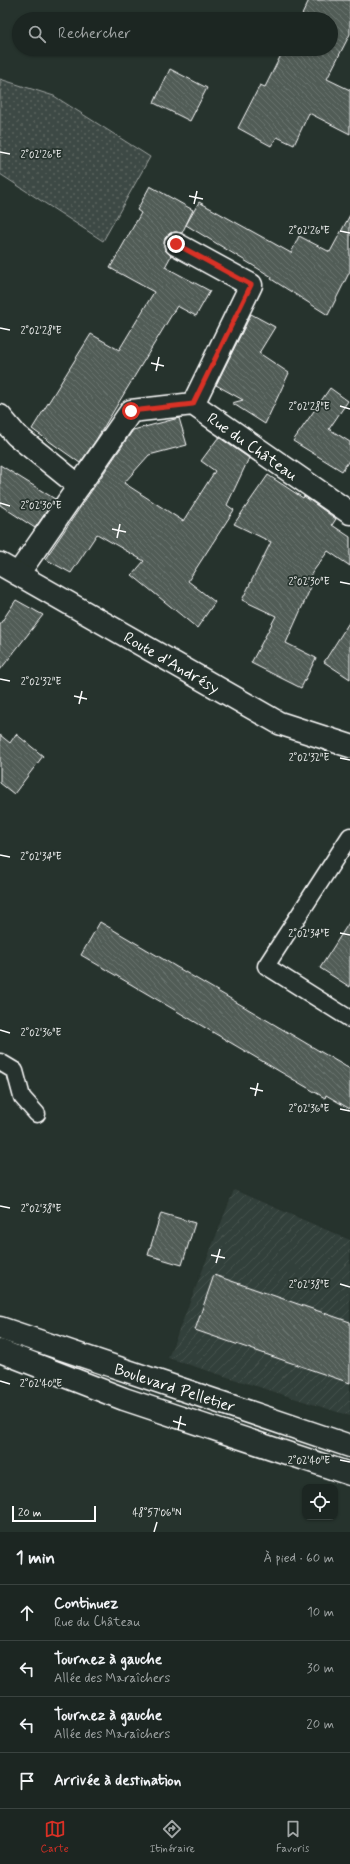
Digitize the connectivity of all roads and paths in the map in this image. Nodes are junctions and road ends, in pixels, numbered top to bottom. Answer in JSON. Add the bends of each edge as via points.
{"nodes":[{"id":1,"x":176,"y":244,"type":"dead end"},
{"id":2,"x":193,"y":404,"type":"junction"},
{"id":3,"x":0,"y":416,"type":"edge"},
{"id":4,"x":79,"y":486,"type":"junction"},
{"id":5,"x":350,"y":513,"type":"edge"},
{"id":6,"x":9,"y":569,"type":"edge"},
{"id":7,"x":350,"y":746,"type":"edge"},
{"id":8,"x":350,"y":836,"type":"edge"},
{"id":9,"x":350,"y":1019,"type":"edge"},
{"id":10,"x":0,"y":1062,"type":"edge"},
{"id":11,"x":36,"y":1114,"type":"dead end"},
{"id":12,"x":0,"y":1328,"type":"edge"},
{"id":13,"x":0,"y":1352,"type":"edge"},
{"id":14,"x":350,"y":1446,"type":"edge"},
{"id":15,"x":350,"y":1474,"type":"edge"}],
"edges":[{"from":1,"to":2,"type":"street","via":[[251,285]]},
{"from":2,"to":4,"type":"street","name":"Rue du Château","via":[[131,411]]},
{"from":2,"to":5,"type":"street","name":"Rue du Château"},
{"from":3,"to":4,"type":"street","via":[[16,436]]},
{"from":4,"to":6,"type":"street","name":"Rue du Château"},
{"from":6,"to":7,"type":"street","name":"Route d'Andrésy","via":[[279,723]]},
{"from":8,"to":9,"type":"lane","via":[[266,966]]},
{"from":10,"to":11,"type":"lane","via":[[15,1071],[22,1097]]},
{"from":12,"to":14,"type":"street","name":"Boulevard Pelletier"},
{"from":13,"to":15,"type":"street","name":"Boulevard Pelletier","via":[[124,1399]]}]}
